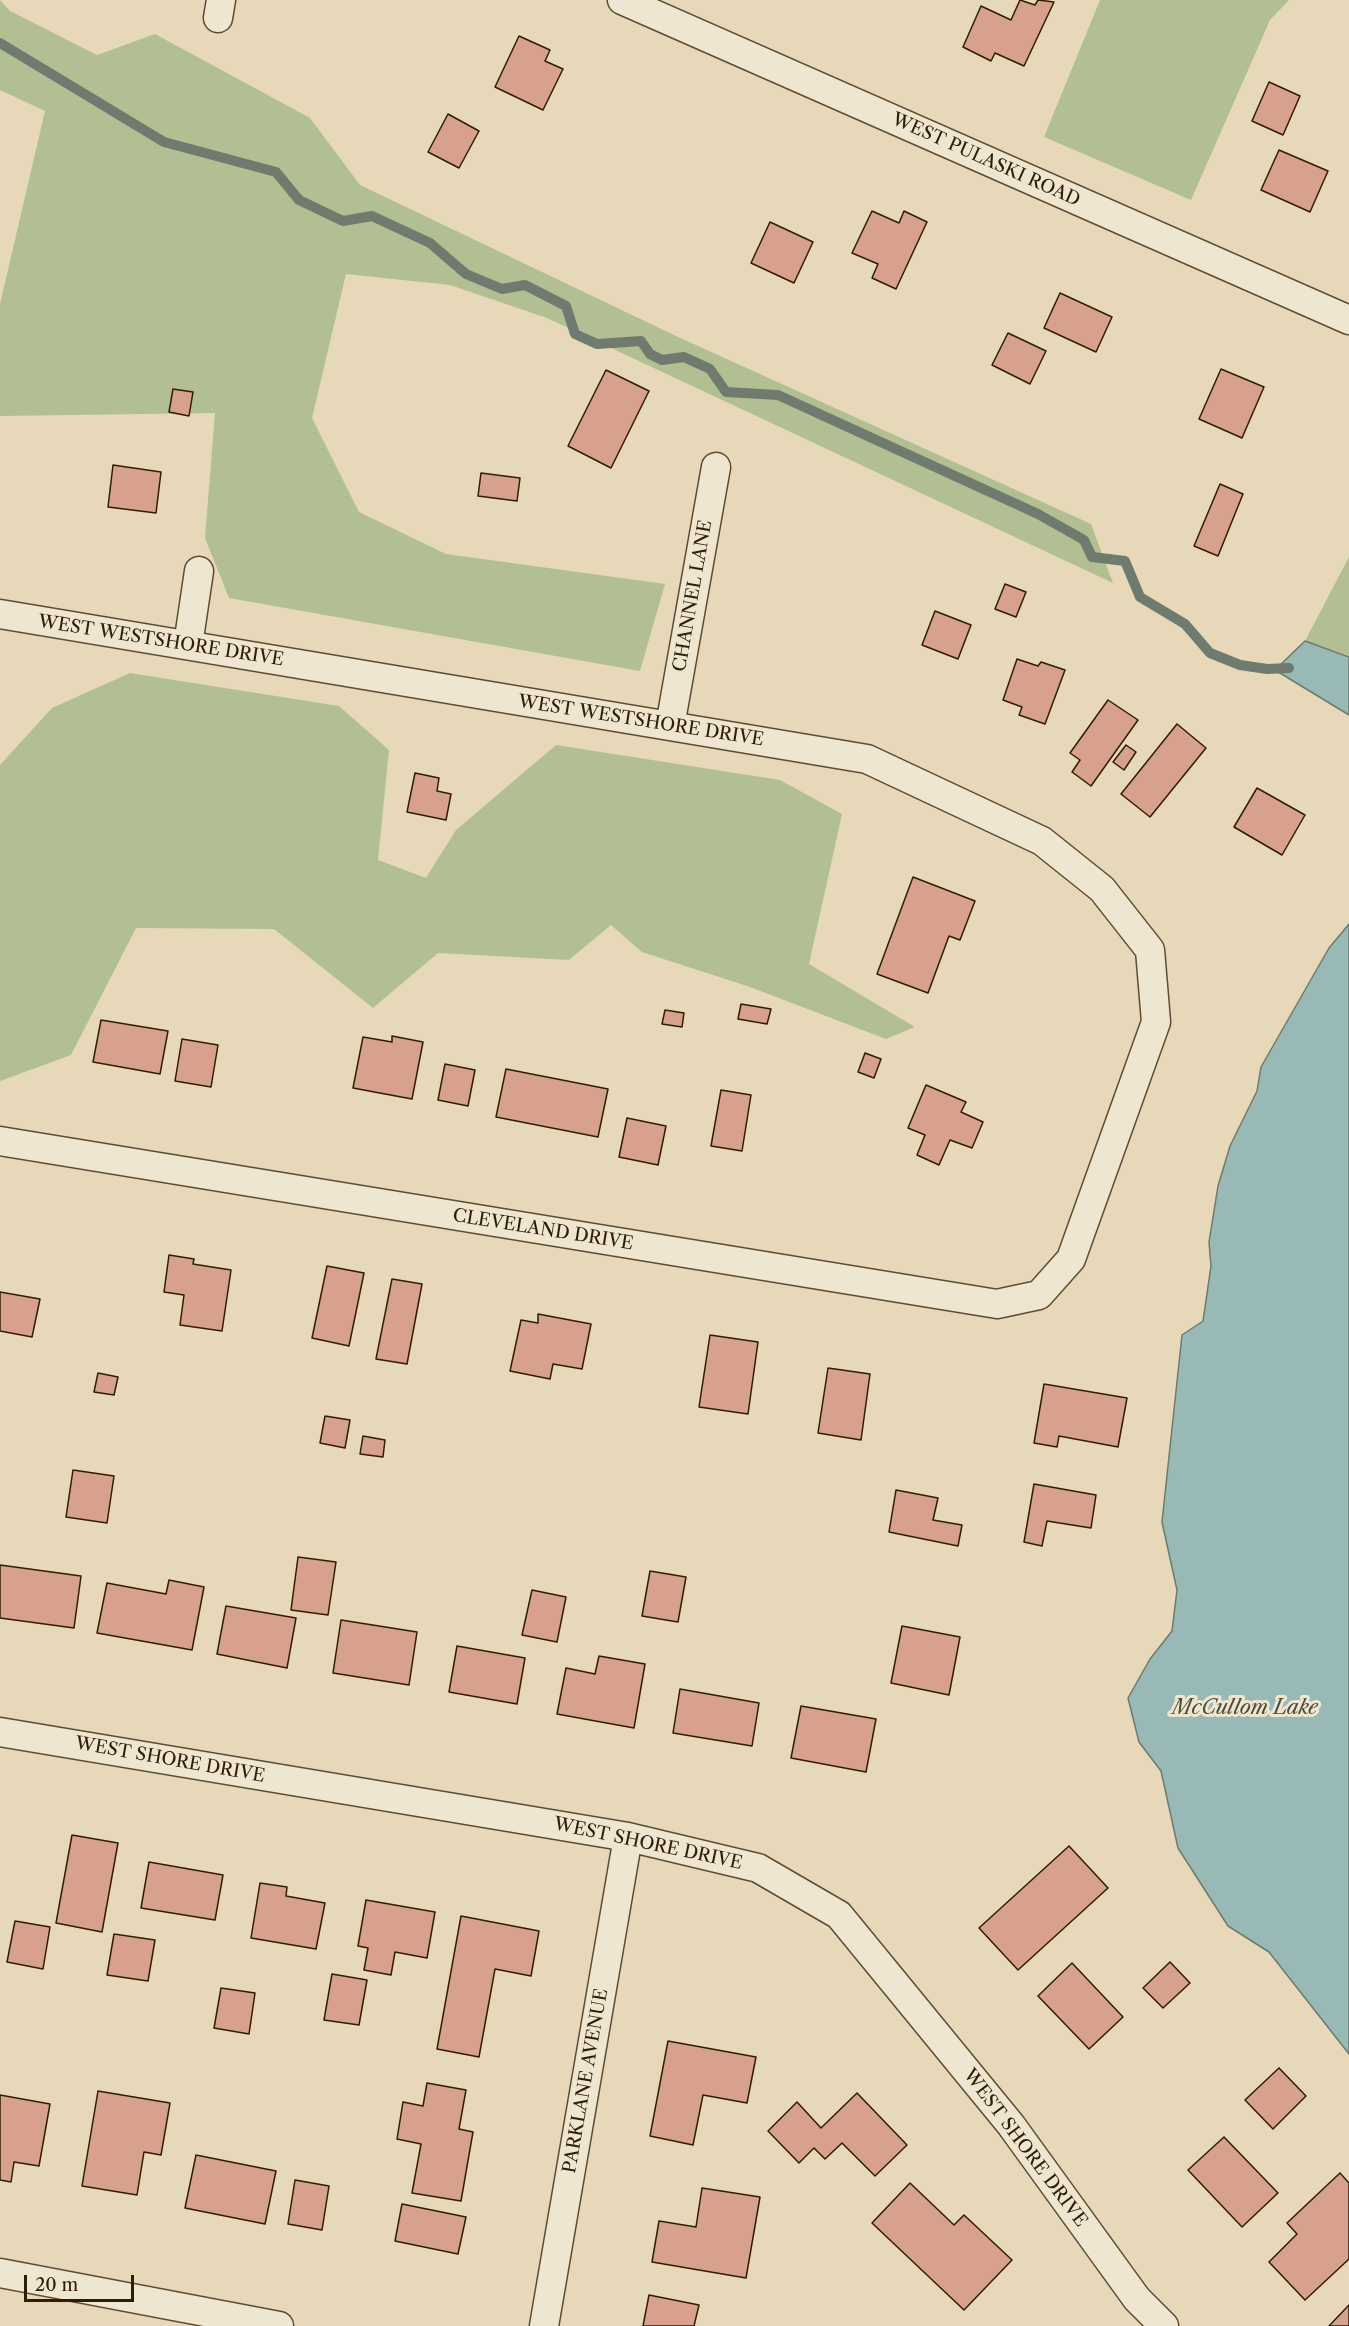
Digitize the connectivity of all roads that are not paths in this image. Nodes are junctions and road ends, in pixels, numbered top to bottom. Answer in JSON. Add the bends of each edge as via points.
{"nodes":[{"id":1,"x":622,"y":0,"type":"edge"},
{"id":2,"x":1349,"y":320,"type":"edge"},
{"id":3,"x":716,"y":467,"type":"dead end"},
{"id":4,"x":200,"y":572,"type":"dead end"},
{"id":5,"x":0,"y":614,"type":"edge"},
{"id":6,"x":188,"y":645,"type":"junction"},
{"id":7,"x":670,"y":726,"type":"junction"},
{"id":8,"x":0,"y":1141,"type":"edge"},
{"id":9,"x":1071,"y":1259,"type":"joint"},
{"id":10,"x":0,"y":1732,"type":"edge"},
{"id":11,"x":628,"y":1837,"type":"junction"},
{"id":12,"x":0,"y":2273,"type":"edge"},
{"id":13,"x":1135,"y":2313,"type":"edge"},
{"id":14,"x":279,"y":2326,"type":"edge"},
{"id":15,"x":544,"y":2326,"type":"edge"},
{"id":16,"x":1164,"y":2326,"type":"edge"}],
"edges":[{"from":1,"to":2,"type":"street","name":"WEST PULASKI ROAD"},
{"from":3,"to":7,"type":"street","name":"CHANNEL LANE"},
{"from":4,"to":6,"type":"street"},
{"from":5,"to":6,"type":"street","name":"WEST WESTSHORE DRIVE"},
{"from":6,"to":7,"type":"street","name":"WEST WESTSHORE DRIVE"},
{"from":7,"to":9,"type":"street","name":"WEST WESTSHORE DRIVE","via":[[867,759],[1042,841],[1102,889],[1150,950],[1156,1022]]},
{"from":8,"to":9,"type":"street","name":"CLEVELAND DRIVE","via":[[997,1304],[1039,1294]]},
{"from":10,"to":11,"type":"street","name":"WEST SHORE DRIVE"},
{"from":11,"to":13,"type":"street","name":"WEST SHORE DRIVE","via":[[758,1868],[839,1915],[1011,2125]]},
{"from":11,"to":15,"type":"street","name":"PARKLANE AVENUE"},
{"from":12,"to":14,"type":"street"},
{"from":13,"to":16,"type":"street","name":"WEST SHORE DRIVE"}]}
